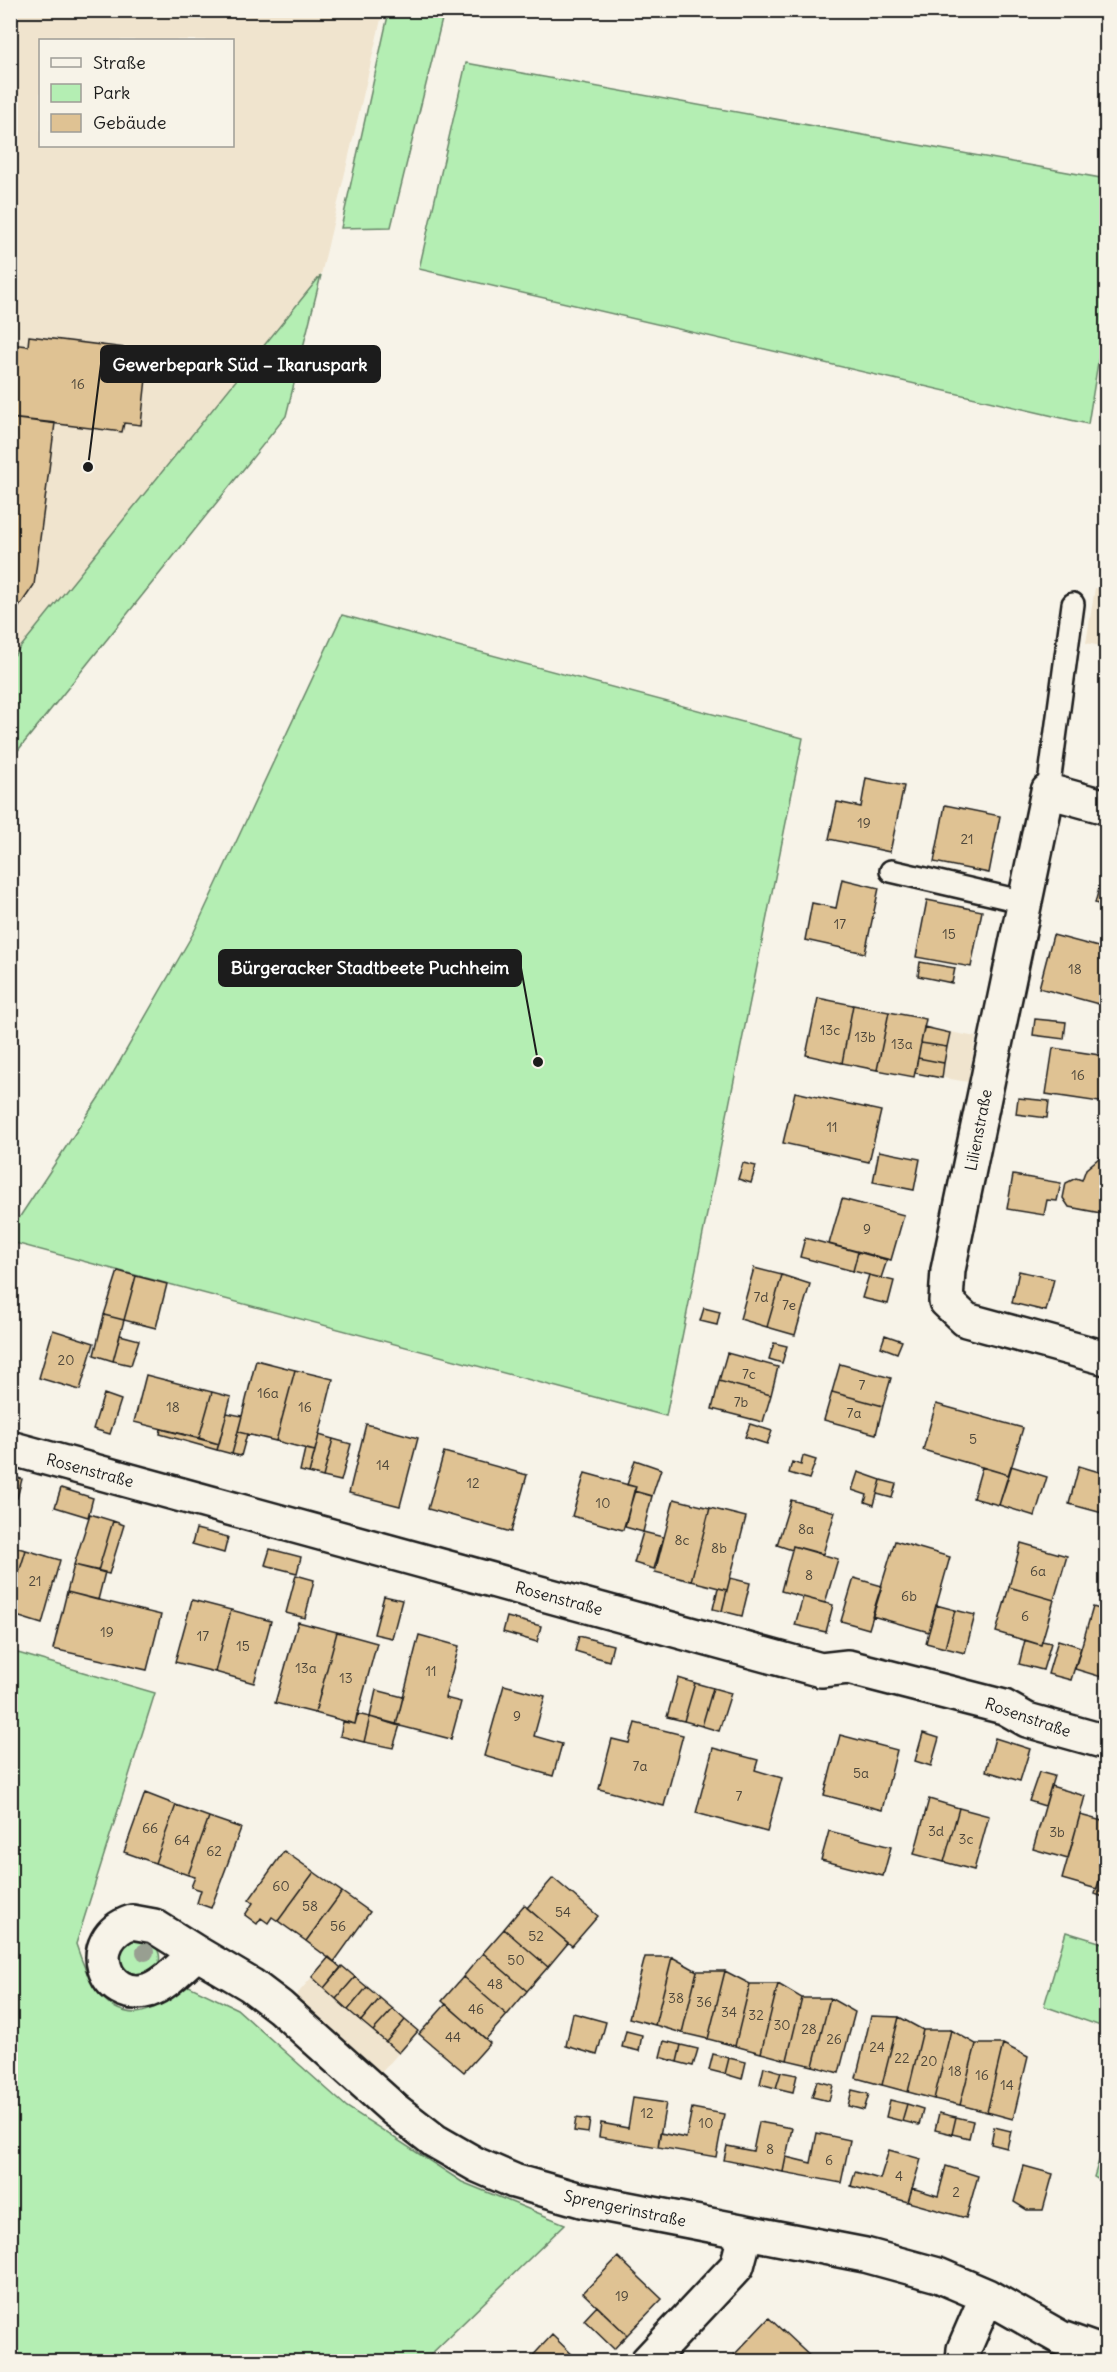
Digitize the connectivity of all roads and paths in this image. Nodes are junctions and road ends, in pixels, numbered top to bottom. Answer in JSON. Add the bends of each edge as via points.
{"nodes":[{"id":1,"x":1073,"y":604,"type":"dead end"},
{"id":2,"x":1048,"y":791,"type":"junction"},
{"id":3,"x":1107,"y":807,"type":"edge"},
{"id":4,"x":891,"y":871,"type":"dead end"},
{"id":5,"x":1025,"y":902,"type":"junction"},
{"id":6,"x":1107,"y":1358,"type":"edge"},
{"id":7,"x":10,"y":1448,"type":"edge"},
{"id":8,"x":1107,"y":1742,"type":"edge"},
{"id":9,"x":197,"y":1953,"type":"dead end"},
{"id":10,"x":746,"y":2232,"type":"junction"},
{"id":11,"x":987,"y":2296,"type":"junction"},
{"id":12,"x":1107,"y":2354,"type":"edge"},
{"id":13,"x":647,"y":2361,"type":"edge"},
{"id":14,"x":963,"y":2361,"type":"edge"}],
"edges":[{"from":1,"to":2,"type":"lane"},
{"from":2,"to":3,"type":"street"},
{"from":2,"to":5,"type":"street","name":"Lilienstraße"},
{"from":4,"to":5,"type":"lane"},
{"from":5,"to":6,"type":"street","name":"Lilienstraße","via":[[948,1270],[946,1301],[966,1320]]},
{"from":7,"to":8,"type":"street","name":"Rosenstraße","via":[[821,1670],[848,1667],[1004,1707],[1027,1720]]},
{"from":9,"to":10,"type":"street","name":"Sprengerinstraße","via":[[251,1985],[395,2110],[435,2141],[477,2165],[514,2181],[581,2200]]},
{"from":10,"to":11,"type":"street","name":"Sprengerinstraße","via":[[866,2254],[938,2275]]},
{"from":10,"to":13,"type":"street","via":[[737,2266]]},
{"from":11,"to":12,"type":"street","name":"Sprengerinstraße","via":[[1061,2338]]},
{"from":11,"to":14,"type":"street","via":[[964,2349]]}]}
